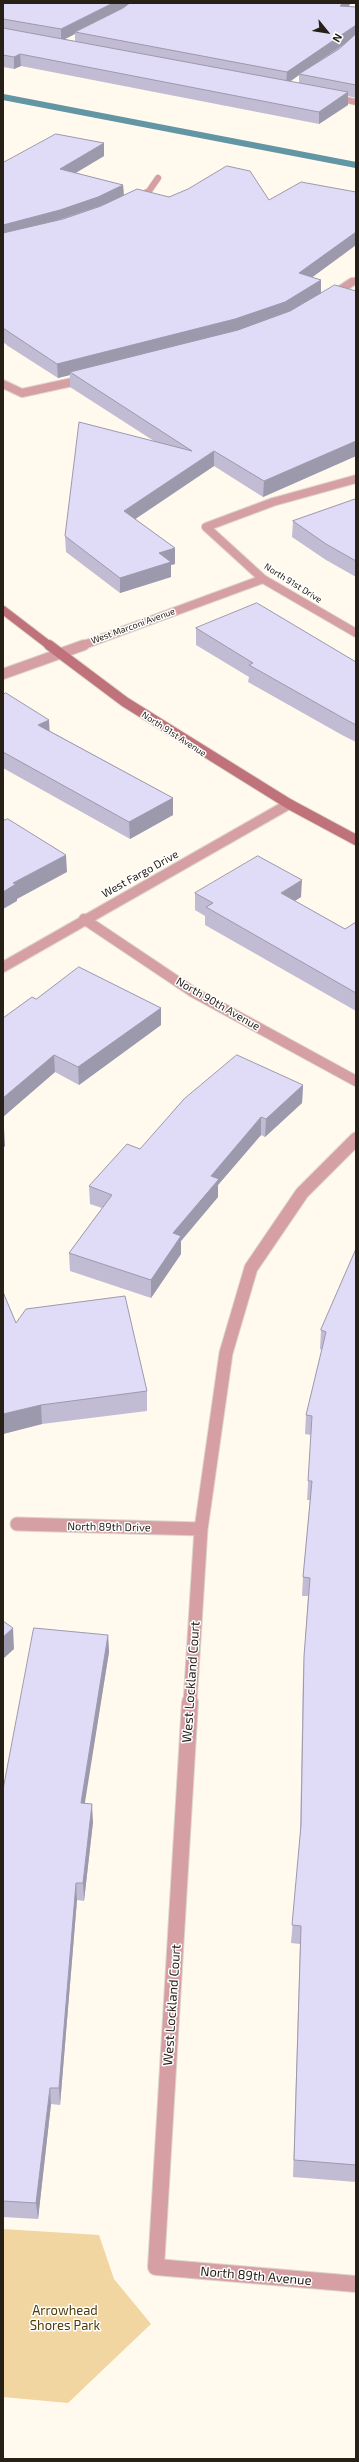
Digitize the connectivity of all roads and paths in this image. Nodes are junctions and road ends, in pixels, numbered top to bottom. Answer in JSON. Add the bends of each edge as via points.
{"nodes":[{"id":1,"x":325,"y":96,"type":"edge"},
{"id":2,"x":356,"y":102,"type":"edge"},
{"id":3,"x":158,"y":178,"type":"dead end"},
{"id":4,"x":124,"y":204,"type":"edge"},
{"id":5,"x":356,"y":280,"type":"edge"},
{"id":6,"x":324,"y":300,"type":"edge"},
{"id":7,"x":96,"y":376,"type":"edge"},
{"id":8,"x":3,"y":384,"type":"edge"},
{"id":9,"x":356,"y":479,"type":"edge"},
{"id":10,"x":263,"y":579,"type":"junction"},
{"id":11,"x":3,"y":610,"type":"edge"},
{"id":12,"x":356,"y":633,"type":"edge"},
{"id":13,"x":59,"y":653,"type":"junction"},
{"id":14,"x":3,"y":674,"type":"edge"},
{"id":15,"x":289,"y":804,"type":"junction"},
{"id":16,"x":356,"y":840,"type":"edge"},
{"id":17,"x":84,"y":919,"type":"junction"},
{"id":18,"x":3,"y":967,"type":"edge"},
{"id":19,"x":356,"y":1081,"type":"edge"},
{"id":20,"x":356,"y":1139,"type":"edge"},
{"id":21,"x":16,"y":1524,"type":"dead end"},
{"id":22,"x":201,"y":1529,"type":"junction"},
{"id":23,"x":156,"y":2268,"type":"joint"},
{"id":24,"x":356,"y":2284,"type":"edge"}],
"edges":[{"from":1,"to":2,"type":"street"},
{"from":3,"to":4,"type":"street","via":[[149,191]]},
{"from":5,"to":6,"type":"street"},
{"from":7,"to":8,"type":"street","via":[[22,393]]},
{"from":9,"to":10,"type":"street","name":"North 91st Drive","via":[[273,502],[206,527]]},
{"from":10,"to":12,"type":"street","name":"North 91st Drive"},
{"from":10,"to":13,"type":"street","name":"West Marconi Avenue"},
{"from":11,"to":13,"type":"main road","name":"North 91st Avenue"},
{"from":13,"to":14,"type":"street","name":"West Marconi Avenue"},
{"from":13,"to":15,"type":"main road","name":"North 91st Avenue","via":[[124,702]]},
{"from":15,"to":16,"type":"main road","name":"North 91st Avenue"},
{"from":15,"to":17,"type":"street","name":"West Fargo Drive"},
{"from":17,"to":18,"type":"street","name":"West Fargo Drive"},
{"from":17,"to":19,"type":"street","name":"North 90th Avenue","via":[[193,992]]},
{"from":20,"to":22,"type":"street","name":"West Lockland Court","via":[[302,1193],[251,1268],[226,1353]]},
{"from":21,"to":22,"type":"street","name":"North 89th Drive"},
{"from":22,"to":23,"type":"street","name":"West Lockland Court"},
{"from":23,"to":24,"type":"street","name":"North 89th Avenue"}]}
